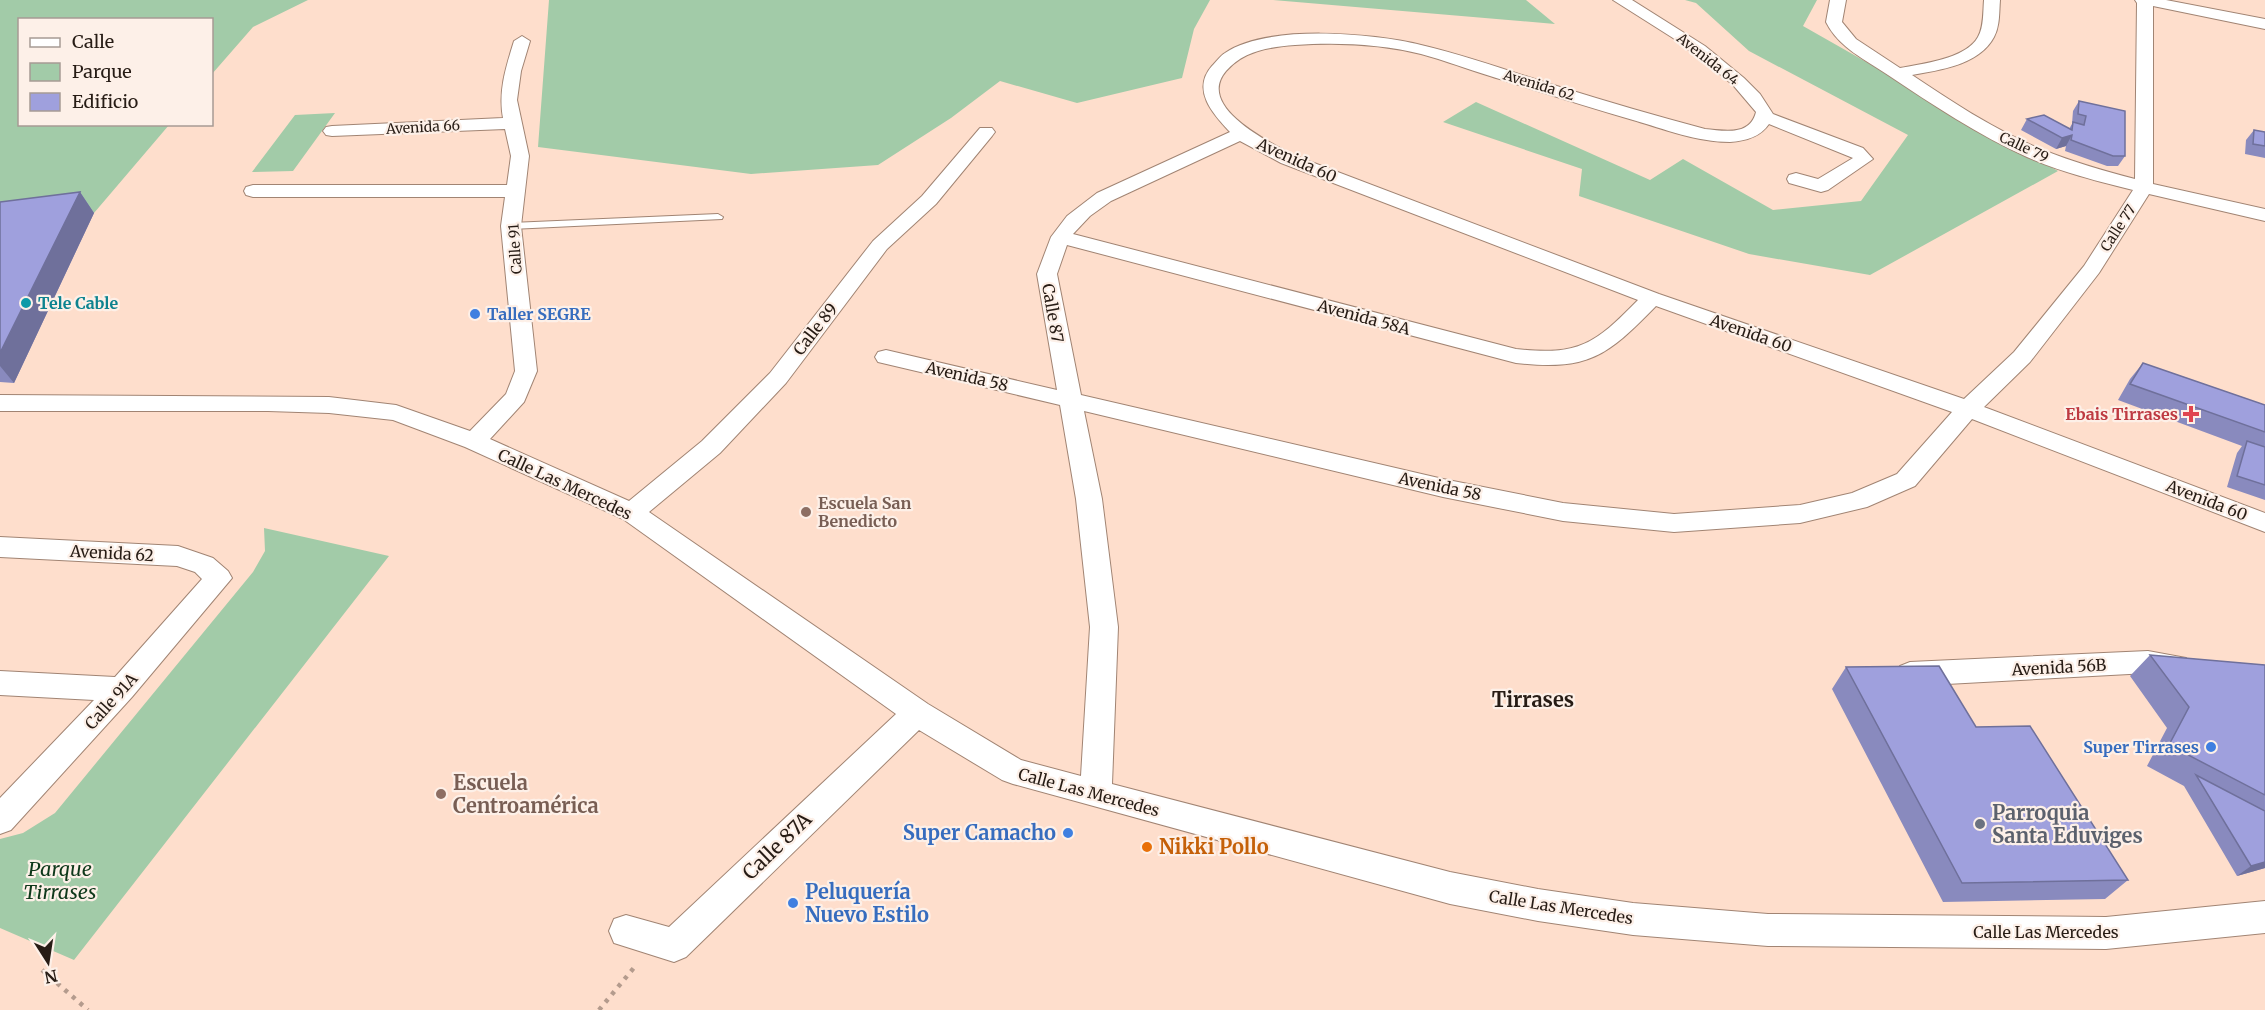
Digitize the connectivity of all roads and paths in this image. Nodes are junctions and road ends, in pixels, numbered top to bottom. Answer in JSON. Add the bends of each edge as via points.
{"nodes":[{"id":1,"x":1621,"y":0,"type":"edge"},
{"id":2,"x":1838,"y":0,"type":"edge"},
{"id":3,"x":1992,"y":0,"type":"edge"},
{"id":4,"x":2144,"y":0,"type":"edge"},
{"id":5,"x":2265,"y":24,"type":"edge"},
{"id":6,"x":522,"y":41,"type":"dead end"},
{"id":7,"x":1897,"y":73,"type":"junction"},
{"id":8,"x":1764,"y":116,"type":"junction"},
{"id":9,"x":514,"y":123,"type":"junction"},
{"id":10,"x":332,"y":131,"type":"dead end"},
{"id":11,"x":986,"y":132,"type":"dead end"},
{"id":12,"x":1241,"y":134,"type":"junction"},
{"id":13,"x":1796,"y":179,"type":"dead end"},
{"id":14,"x":2144,"y":187,"type":"junction"},
{"id":15,"x":253,"y":191,"type":"dead end"},
{"id":16,"x":516,"y":191,"type":"junction"},
{"id":17,"x":2265,"y":215,"type":"edge"},
{"id":18,"x":718,"y":218,"type":"dead end"},
{"id":19,"x":511,"y":226,"type":"junction"},
{"id":20,"x":1061,"y":237,"type":"junction"},
{"id":21,"x":1652,"y":298,"type":"junction"},
{"id":22,"x":886,"y":357,"type":"dead end"},
{"id":23,"x":1070,"y":399,"type":"junction"},
{"id":24,"x":0,"y":403,"type":"edge"},
{"id":25,"x":1968,"y":410,"type":"junction"},
{"id":26,"x":474,"y":441,"type":"junction"},
{"id":27,"x":632,"y":513,"type":"junction"},
{"id":28,"x":2265,"y":523,"type":"edge"},
{"id":29,"x":0,"y":547,"type":"edge"},
{"id":30,"x":218,"y":578,"type":"joint"},
{"id":31,"x":2200,"y":669,"type":"edge"},
{"id":32,"x":1885,"y":675,"type":"edge"},
{"id":33,"x":0,"y":683,"type":"edge"},
{"id":34,"x":122,"y":689,"type":"junction"},
{"id":35,"x":917,"y":713,"type":"junction"},
{"id":36,"x":1096,"y":793,"type":"junction"},
{"id":37,"x":0,"y":820,"type":"edge"},
{"id":38,"x":2265,"y":917,"type":"edge"},
{"id":39,"x":634,"y":945,"type":"joint"},
{"id":40,"x":42,"y":970,"type":"dead end"},
{"id":41,"x":88,"y":1010,"type":"edge"},
{"id":42,"x":599,"y":1010,"type":"edge"}],
"edges":[{"from":1,"to":8,"type":"street","name":"Avenida 64","via":[[1654,18],[1728,74],[1758,100]]},
{"from":2,"to":7,"type":"street","name":"Calle 79","via":[[1836,28]]},
{"from":3,"to":7,"type":"street","via":[[1987,37],[1981,45],[1943,63]]},
{"from":4,"to":5,"type":"street"},
{"from":4,"to":14,"type":"street","name":"Calle 77"},
{"from":6,"to":9,"type":"street","name":"Calle 91","via":[[508,100]]},
{"from":7,"to":14,"type":"street","name":"Calle 79","via":[[2023,148],[2056,162]]},
{"from":8,"to":12,"type":"street","name":"Avenida 62","via":[[1759,128],[1750,134],[1704,134],[1420,49],[1326,38],[1289,39],[1244,49],[1228,57],[1217,69],[1212,79],[1212,96]]},
{"from":8,"to":13,"type":"street","via":[[1857,152],[1864,159],[1821,186]]},
{"from":9,"to":10,"type":"street","name":"Avenida 66"},
{"from":9,"to":16,"type":"street","name":"Calle 91","via":[[520,156]]},
{"from":11,"to":27,"type":"street","name":"Calle 89","via":[[928,200],[880,245],[778,378],[711,447]]},
{"from":12,"to":20,"type":"street","name":"Calle 87","via":[[1104,197],[1088,207]]},
{"from":12,"to":21,"type":"street","name":"Avenida 60","via":[[1287,159]]},
{"from":14,"to":17,"type":"street","name":"Calle 79"},
{"from":14,"to":25,"type":"street","name":"Calle 77","via":[[2085,278],[2022,357]]},
{"from":15,"to":16,"type":"street"},
{"from":16,"to":19,"type":"street","name":"Calle 91"},
{"from":18,"to":19,"type":"lane"},
{"from":19,"to":26,"type":"street","name":"Calle 91","via":[[526,371],[516,397]]},
{"from":20,"to":21,"type":"street","name":"Avenida 58A","via":[[1530,359],[1577,355],[1598,348]]},
{"from":20,"to":23,"type":"street","name":"Calle 87","via":[[1050,255],[1047,274]]},
{"from":21,"to":25,"type":"street","name":"Avenida 60"},
{"from":22,"to":23,"type":"street","name":"Avenida 58"},
{"from":23,"to":25,"type":"street","name":"Avenida 58","via":[[1443,488],[1563,512],[1674,523],[1800,514],[1858,501],[1906,480]]},
{"from":23,"to":36,"type":"street","name":"Calle 87","via":[[1089,499],[1104,627]]},
{"from":24,"to":26,"type":"street","name":"Calle Las Mercedes","via":[[329,405],[396,413]]},
{"from":25,"to":28,"type":"street","name":"Avenida 60"},
{"from":26,"to":27,"type":"street","name":"Calle Las Mercedes"},
{"from":27,"to":35,"type":"street","name":"Calle Las Mercedes"},
{"from":29,"to":30,"type":"street","name":"Avenida 62","via":[[178,556],[204,565]]},
{"from":30,"to":34,"type":"street","name":"Calle 91A"},
{"from":31,"to":32,"type":"street","name":"Avenida 56B","via":[[2148,662]]},
{"from":33,"to":34,"type":"street"},
{"from":34,"to":37,"type":"street","name":"Calle 91A"},
{"from":35,"to":36,"type":"street","name":"Calle Las Mercedes","via":[[1013,771]]},
{"from":35,"to":39,"type":"street","name":"Calle 87A","via":[[674,945]]},
{"from":36,"to":38,"type":"street","name":"Calle Las Mercedes","via":[[1450,888],[1633,919],[1768,930],[2106,933]]},
{"from":39,"to":42,"type":"path"},
{"from":40,"to":41,"type":"path"}]}
